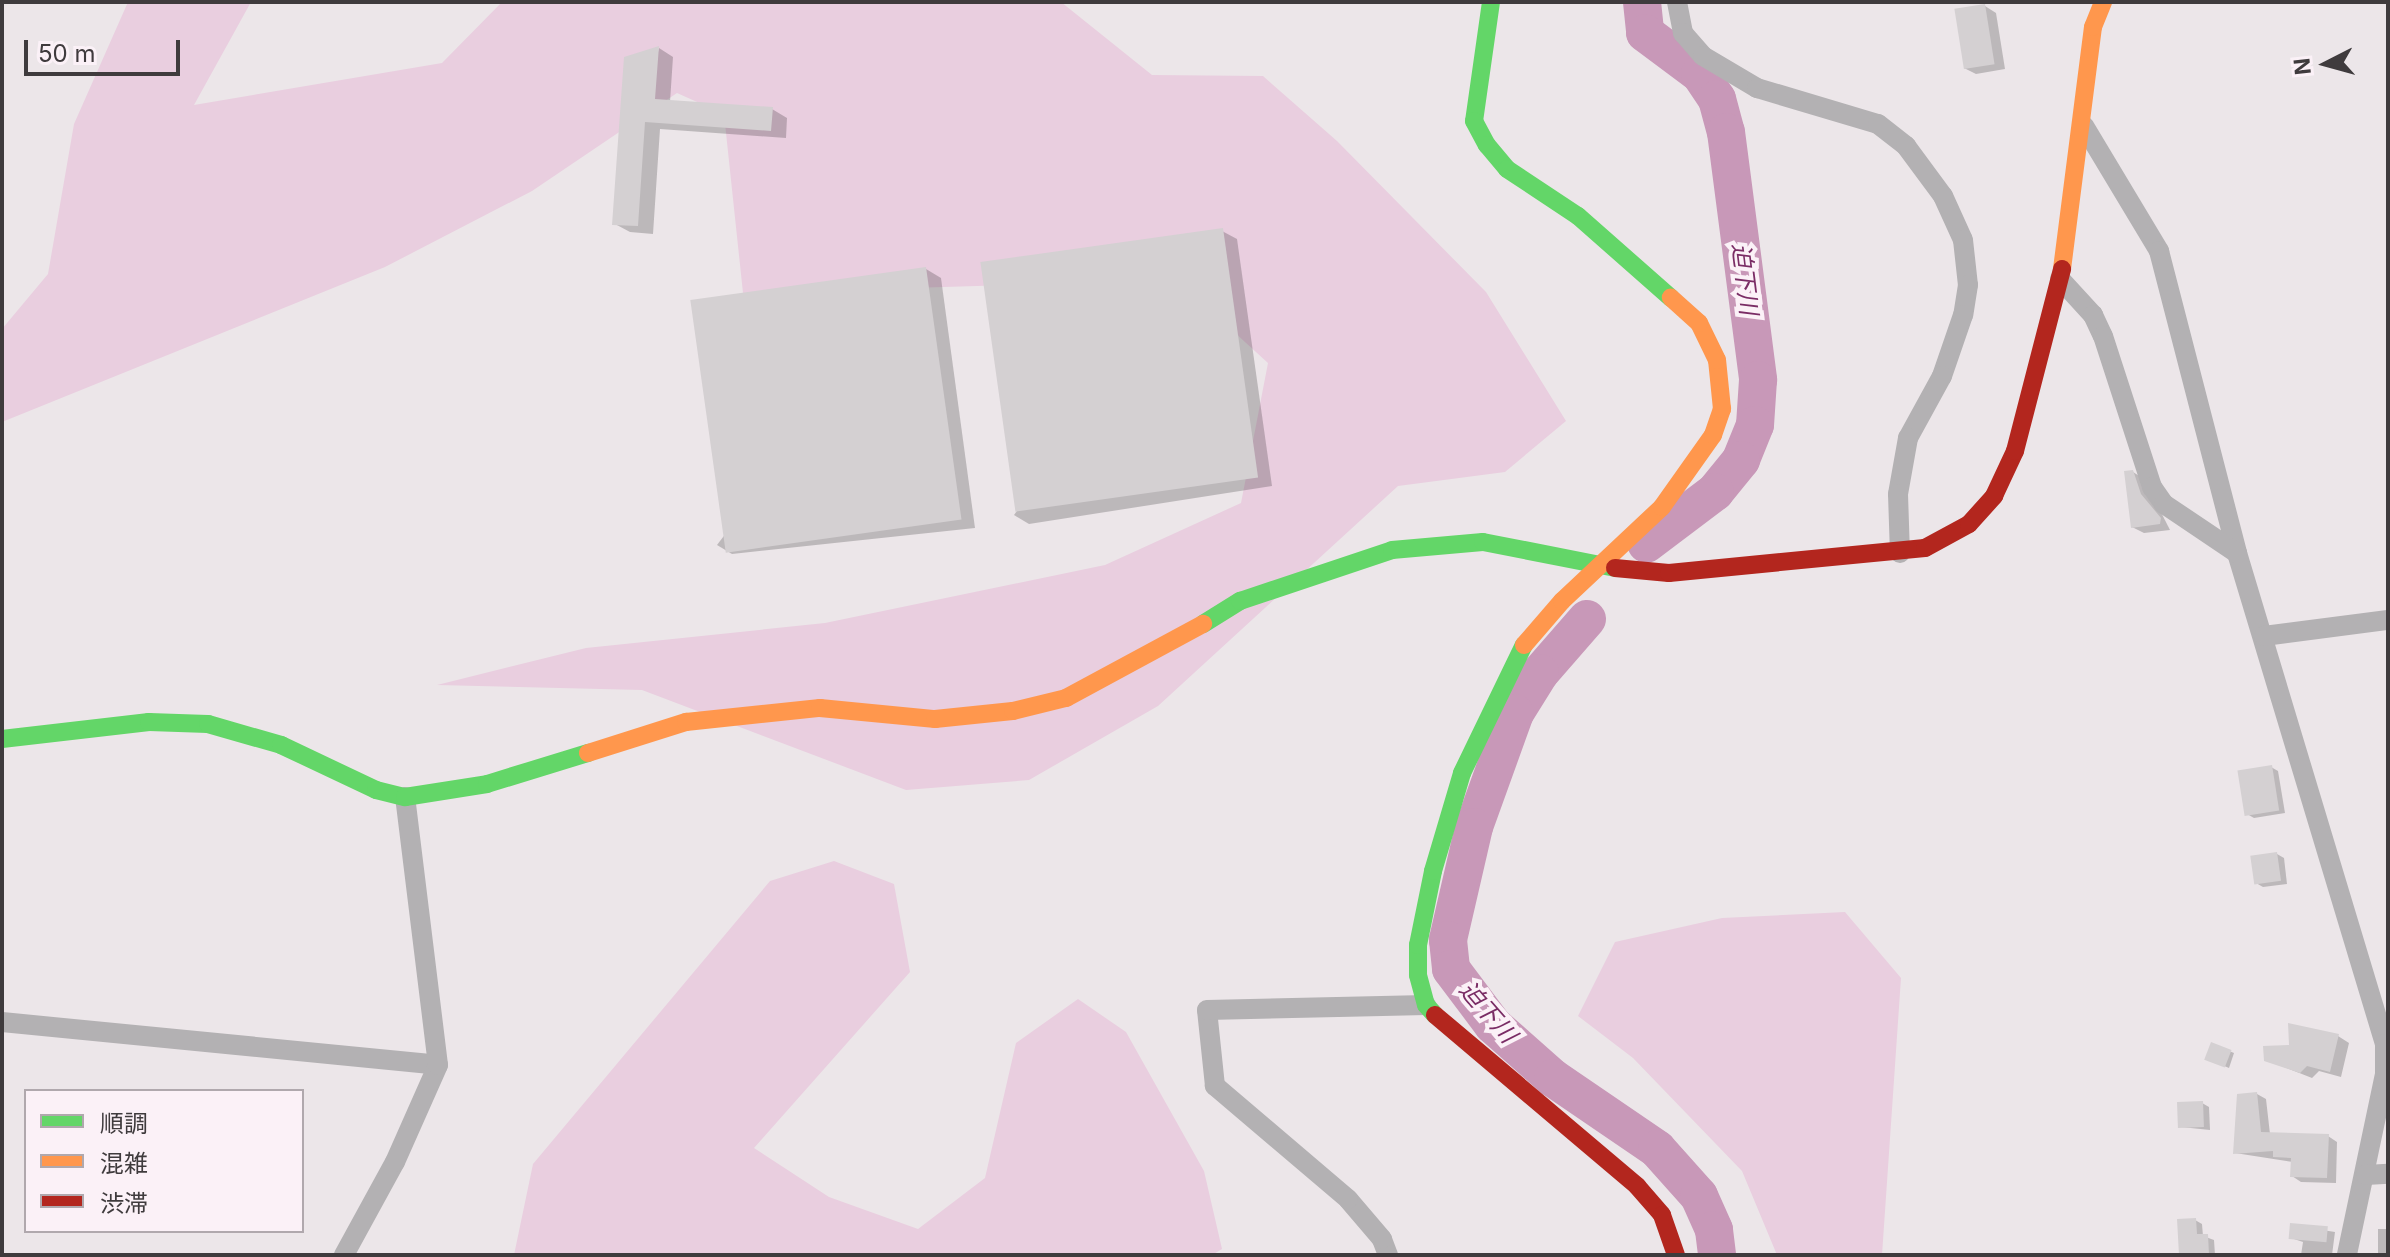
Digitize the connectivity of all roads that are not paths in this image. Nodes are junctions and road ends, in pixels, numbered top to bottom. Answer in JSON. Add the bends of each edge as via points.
{"nodes":[{"id":1,"x":1491,"y":2,"type":"edge"},
{"id":2,"x":1677,"y":2,"type":"edge"},
{"id":3,"x":2088,"y":2,"type":"edge"},
{"id":4,"x":2103,"y":2,"type":"edge"},
{"id":5,"x":2093,"y":27,"type":"junction"},
{"id":6,"x":2084,"y":126,"type":"junction"},
{"id":7,"x":2060,"y":279,"type":"junction"},
{"id":8,"x":1900,"y":553,"type":"junction"},
{"id":9,"x":2237,"y":553,"type":"junction"},
{"id":10,"x":1600,"y":564,"type":"junction"},
{"id":11,"x":2388,"y":620,"type":"edge"},
{"id":12,"x":2264,"y":636,"type":"junction"},
{"id":13,"x":2,"y":739,"type":"edge"},
{"id":14,"x":405,"y":797,"type":"junction"},
{"id":15,"x":1426,"y":1005,"type":"junction"},
{"id":16,"x":2,"y":1022,"type":"edge"},
{"id":17,"x":438,"y":1065,"type":"junction"},
{"id":18,"x":2388,"y":1174,"type":"edge"},
{"id":19,"x":2366,"y":1175,"type":"junction"},
{"id":20,"x":344,"y":1255,"type":"edge"},
{"id":21,"x":1388,"y":1255,"type":"edge"},
{"id":22,"x":1676,"y":1255,"type":"edge"},
{"id":23,"x":2347,"y":1255,"type":"edge"}],
"edges":[{"from":1,"to":10,"type":"street","via":[[1474,121],[1487,145],[1507,169],[1578,216],[1666,289],[1699,323],[1717,360],[1722,409],[1713,435],[1662,507]]},
{"from":2,"to":8,"type":"street","via":[[1683,33],[1703,56],[1757,88],[1878,124],[1906,146],[1943,196],[1963,240],[1968,285],[1963,315],[1942,376],[1908,438],[1898,494]]},
{"from":3,"to":5,"type":"street"},
{"from":4,"to":5,"type":"street"},
{"from":5,"to":6,"type":"street"},
{"from":6,"to":7,"type":"street"},
{"from":6,"to":9,"type":"street","via":[[2159,251]]},
{"from":7,"to":8,"type":"street","via":[[2015,451],[1994,496],[1959,533]]},
{"from":7,"to":9,"type":"street","via":[[2093,315],[2103,336],[2152,487],[2164,504]]},
{"from":8,"to":10,"type":"street","via":[[1669,573]]},
{"from":9,"to":12,"type":"street"},
{"from":10,"to":14,"type":"street","via":[[1483,542],[1392,550],[1240,601],[1144,660],[1066,698],[935,719],[820,708],[686,722],[487,784]]},
{"from":10,"to":15,"type":"street","via":[[1515,656],[1487,710],[1458,787],[1418,945]]},
{"from":11,"to":12,"type":"street"},
{"from":12,"to":19,"type":"street","via":[[2385,1044],[2385,1074]]},
{"from":13,"to":14,"type":"street","via":[[149,722],[208,724],[281,745],[376,790]]},
{"from":14,"to":17,"type":"street"},
{"from":15,"to":21,"type":"street","via":[[1207,1010],[1215,1086],[1348,1199],[1382,1239]]},
{"from":15,"to":22,"type":"street","via":[[1455,1037],[1637,1186],[1662,1215]]},
{"from":16,"to":17,"type":"street"},
{"from":17,"to":20,"type":"street","via":[[395,1162]]},
{"from":18,"to":19,"type":"street"},
{"from":19,"to":23,"type":"street"}]}
